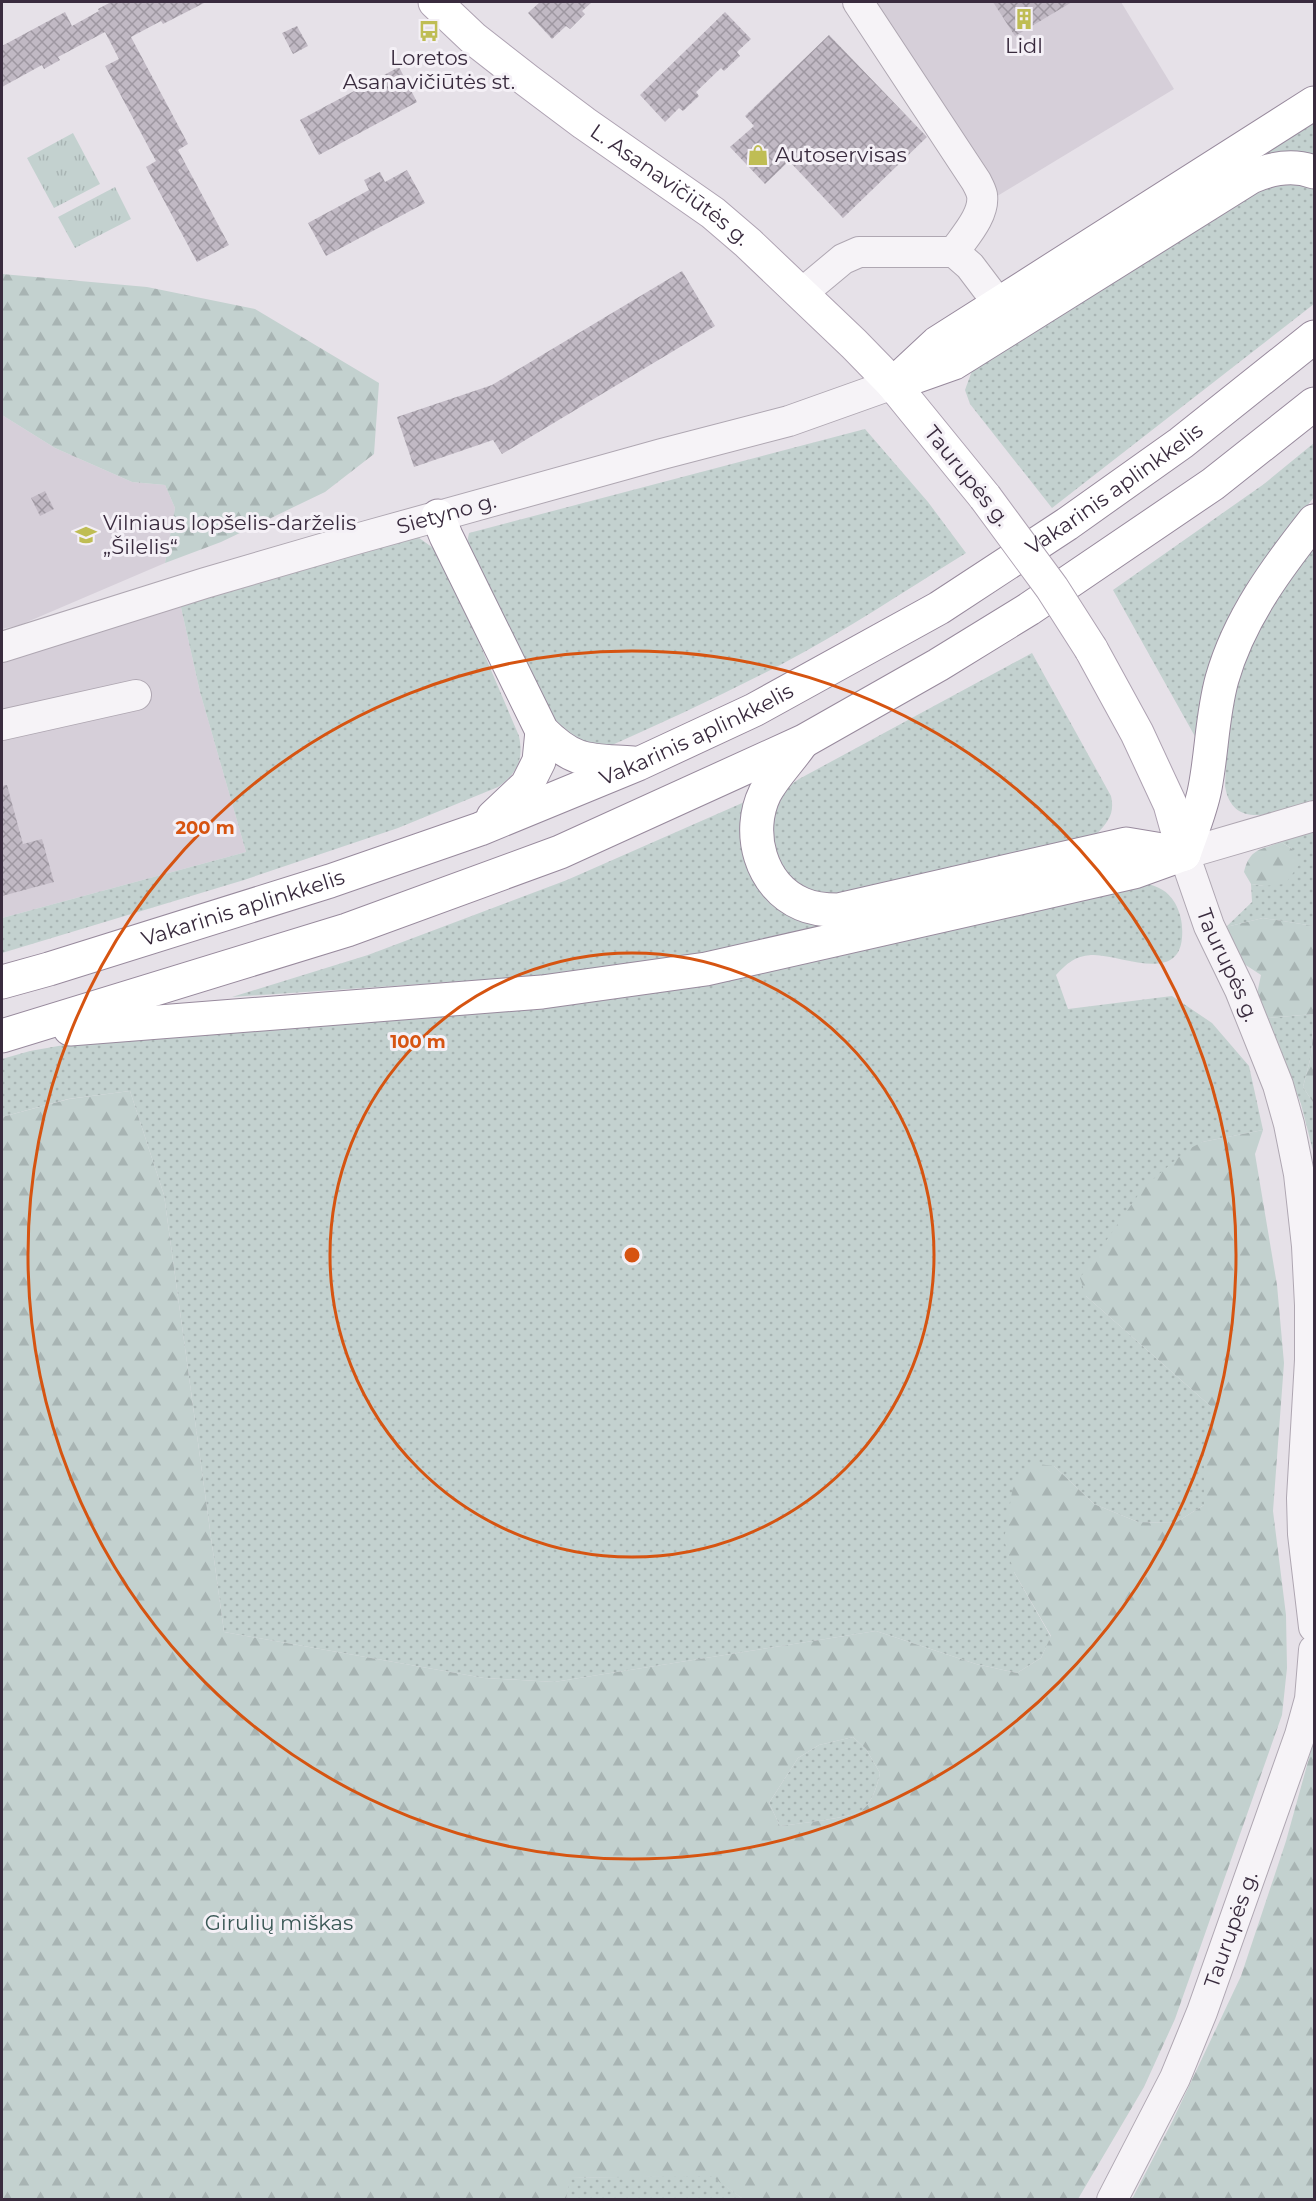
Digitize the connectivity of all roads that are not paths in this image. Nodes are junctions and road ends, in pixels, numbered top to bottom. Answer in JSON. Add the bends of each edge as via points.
{"nodes":[{"id":1,"x":435,"y":2,"type":"edge"},
{"id":2,"x":858,"y":2,"type":"edge"},
{"id":3,"x":1314,"y":103,"type":"edge"},
{"id":4,"x":1314,"y":172,"type":"edge"},
{"id":5,"x":954,"y":252,"type":"junction"},
{"id":6,"x":801,"y":294,"type":"junction"},
{"id":7,"x":998,"y":303,"type":"junction"},
{"id":8,"x":1314,"y":337,"type":"edge"},
{"id":9,"x":892,"y":384,"type":"junction"},
{"id":10,"x":1314,"y":404,"type":"edge"},
{"id":11,"x":438,"y":516,"type":"junction"},
{"id":12,"x":1314,"y":521,"type":"edge"},
{"id":13,"x":2,"y":647,"type":"edge"},
{"id":14,"x":136,"y":695,"type":"dead end"},
{"id":15,"x":2,"y":725,"type":"edge"},
{"id":16,"x":542,"y":731,"type":"junction"},
{"id":17,"x":804,"y":741,"type":"junction"},
{"id":18,"x":638,"y":764,"type":"junction"},
{"id":19,"x":1314,"y":816,"type":"edge"},
{"id":20,"x":480,"y":829,"type":"junction"},
{"id":21,"x":1184,"y":854,"type":"junction"},
{"id":22,"x":2,"y":982,"type":"edge"},
{"id":23,"x":5,"y":1035,"type":"edge"},
{"id":24,"x":1314,"y":1627,"type":"edge"},
{"id":25,"x":1314,"y":1650,"type":"edge"},
{"id":26,"x":1112,"y":2199,"type":"edge"}],
"edges":[{"from":1,"to":6,"type":"main road","name":"L. Asanavičiūtės g.","via":[[528,81],[713,213]]},
{"from":2,"to":5,"type":"street","via":[[982,194],[976,219]]},
{"from":3,"to":7,"type":"main road"},
{"from":4,"to":9,"type":"main road","via":[[1286,167],[1251,177],[954,363]]},
{"from":5,"to":6,"type":"street","via":[[859,252],[843,259]]},
{"from":5,"to":7,"type":"street"},
{"from":6,"to":9,"type":"main road","name":"L. Asanavičiūtės g."},
{"from":7,"to":9,"type":"main road","via":[[937,343]]},
{"from":8,"to":18,"type":"main road","name":"Vakarinis aplinkkelis","via":[[1181,443],[939,608],[754,711]]},
{"from":9,"to":11,"type":"street","name":"Sietyno g.","via":[[789,421]]},
{"from":9,"to":21,"type":"main road","name":"Taurupės g.","bridge":true,"via":[[1040,570],[1091,649],[1170,804]]},
{"from":10,"to":17,"type":"main road","via":[[1213,484],[1029,609]]},
{"from":11,"to":13,"type":"street","name":"Sietyno g."},
{"from":11,"to":16,"type":"main road"},
{"from":12,"to":21,"type":"main road","via":[[1246,618],[1232,650],[1222,679],[1205,789]]},
{"from":14,"to":15,"type":"street"},
{"from":16,"to":18,"type":"main road","via":[[573,756]]},
{"from":16,"to":20,"type":"main road","via":[[540,761],[527,785]]},
{"from":17,"to":21,"type":"main road","via":[[766,792],[756,838],[766,871],[776,886],[801,904],[838,910],[1126,844]]},
{"from":17,"to":23,"type":"main road","via":[[560,852],[370,922]]},
{"from":18,"to":20,"type":"main road","name":"Vakarinis aplinkkelis"},
{"from":19,"to":21,"type":"street"},
{"from":20,"to":22,"type":"main road","name":"Vakarinis aplinkkelis","via":[[330,881]]},
{"from":21,"to":23,"type":"main road","via":[[1134,872],[706,969],[542,992]]},
{"from":21,"to":24,"type":"street","name":"Taurupės g.","via":[[1209,926],[1278,1085],[1299,1174],[1310,1305],[1303,1534]]},
{"from":25,"to":26,"type":"street","name":"Taurupės g.","via":[[1310,1699],[1300,1735],[1223,1957],[1175,2078]]}]}
